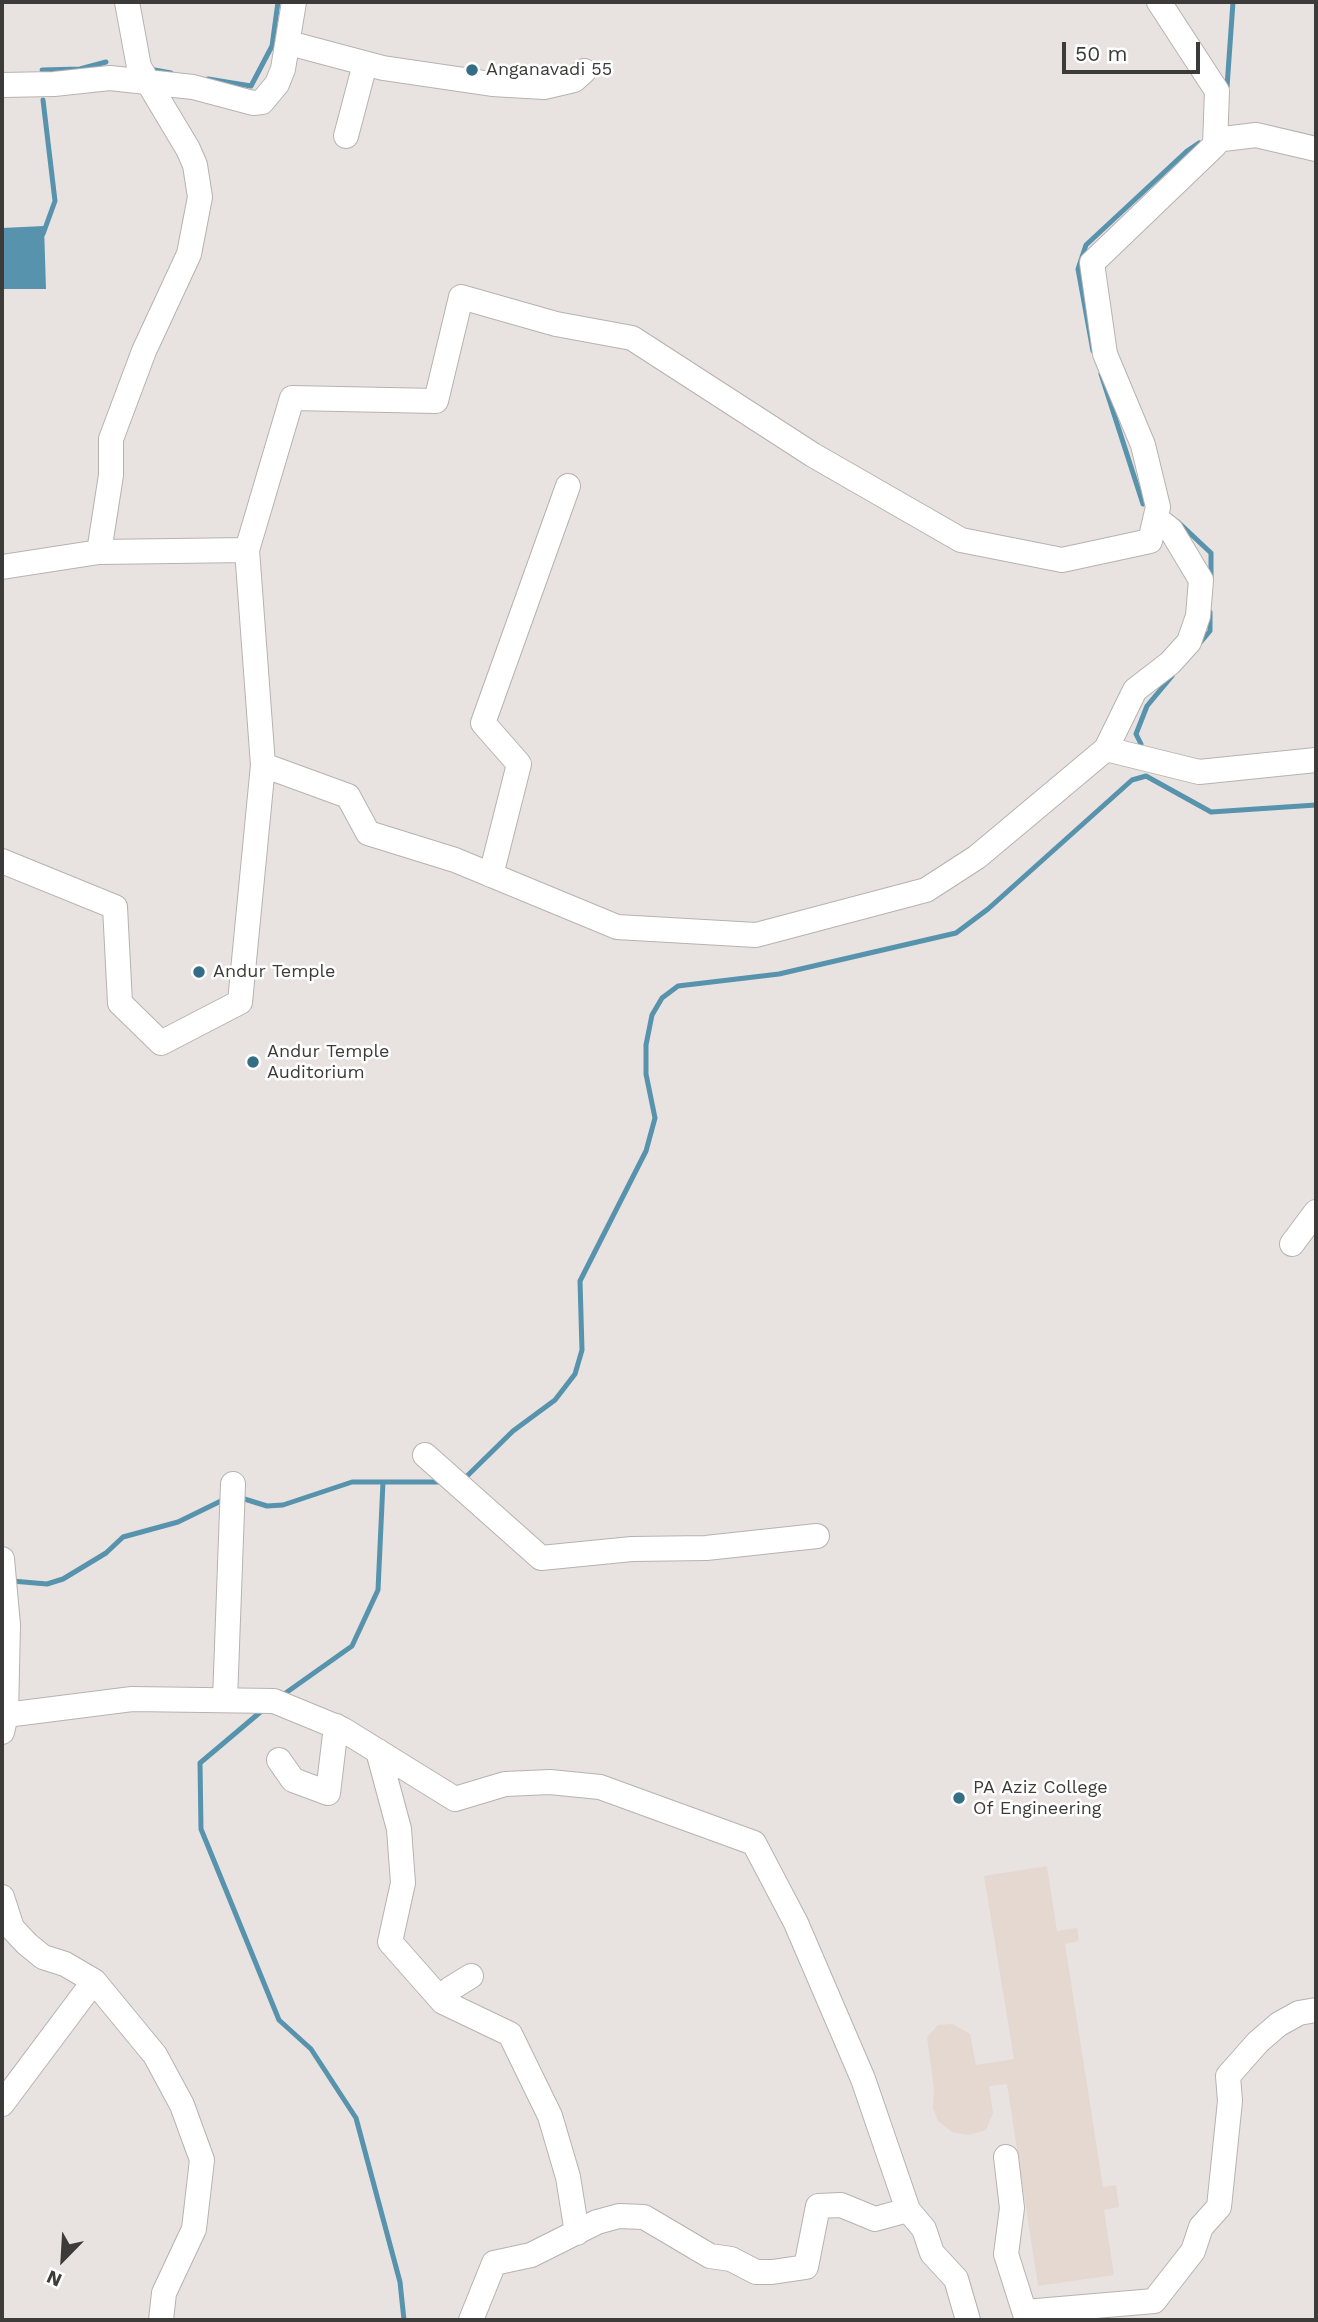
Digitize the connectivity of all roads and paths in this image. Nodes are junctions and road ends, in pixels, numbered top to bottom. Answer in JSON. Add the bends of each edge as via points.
{"nodes":[{"id":1,"x":127,"y":2,"type":"edge"},
{"id":2,"x":294,"y":2,"type":"edge"},
{"id":3,"x":1159,"y":2,"type":"edge"},
{"id":4,"x":289,"y":43,"type":"junction"},
{"id":5,"x":365,"y":64,"type":"junction"},
{"id":6,"x":584,"y":71,"type":"dead end"},
{"id":7,"x":146,"y":81,"type":"junction"},
{"id":8,"x":2,"y":85,"type":"edge"},
{"id":9,"x":346,"y":136,"type":"dead end"},
{"id":10,"x":1215,"y":140,"type":"junction"},
{"id":11,"x":1316,"y":149,"type":"edge"},
{"id":12,"x":568,"y":486,"type":"dead end"},
{"id":13,"x":1156,"y":518,"type":"junction"},
{"id":14,"x":247,"y":550,"type":"junction"},
{"id":15,"x":99,"y":552,"type":"junction"},
{"id":16,"x":2,"y":567,"type":"edge"},
{"id":17,"x":1106,"y":749,"type":"junction"},
{"id":18,"x":1316,"y":760,"type":"edge"},
{"id":19,"x":263,"y":765,"type":"junction"},
{"id":20,"x":2,"y":861,"type":"edge"},
{"id":21,"x":491,"y":875,"type":"junction"},
{"id":22,"x":1316,"y":1212,"type":"edge"},
{"id":23,"x":1292,"y":1244,"type":"dead end"},
{"id":24,"x":434,"y":1463,"type":"dead end"},
{"id":25,"x":233,"y":1484,"type":"dead end"},
{"id":26,"x":817,"y":1536,"type":"dead end"},
{"id":27,"x":4,"y":1574,"type":"edge"},
{"id":28,"x":225,"y":1700,"type":"junction"},
{"id":29,"x":4,"y":1724,"type":"edge"},
{"id":30,"x":336,"y":1726,"type":"junction"},
{"id":31,"x":378,"y":1751,"type":"junction"},
{"id":32,"x":279,"y":1760,"type":"dead end"},
{"id":33,"x":2,"y":1896,"type":"edge"},
{"id":34,"x":471,"y":1976,"type":"dead end"},
{"id":35,"x":94,"y":1981,"type":"junction"},
{"id":36,"x":443,"y":2002,"type":"junction"},
{"id":37,"x":1316,"y":2010,"type":"edge"},
{"id":38,"x":2,"y":2104,"type":"edge"},
{"id":39,"x":1006,"y":2157,"type":"dead end"},
{"id":40,"x":908,"y":2210,"type":"junction"},
{"id":41,"x":578,"y":2233,"type":"junction"},
{"id":42,"x":1026,"y":2316,"type":"edge"},
{"id":43,"x":161,"y":2320,"type":"edge"},
{"id":44,"x":471,"y":2320,"type":"edge"},
{"id":45,"x":968,"y":2320,"type":"edge"}],
"edges":[{"from":1,"to":7,"type":"street","via":[[139,67]]},
{"from":2,"to":4,"type":"street"},
{"from":3,"to":10,"type":"street","via":[[1217,91]]},
{"from":4,"to":5,"type":"street"},
{"from":4,"to":7,"type":"street","via":[[276,84],[262,102]]},
{"from":5,"to":6,"type":"street","via":[[492,84],[544,86],[574,80]]},
{"from":5,"to":9,"type":"street"},
{"from":7,"to":8,"type":"street","via":[[110,78]]},
{"from":7,"to":15,"type":"street","via":[[188,149],[200,197],[189,254],[144,351],[111,439],[111,475]]},
{"from":10,"to":11,"type":"street","via":[[1256,135]]},
{"from":10,"to":13,"type":"street","via":[[1215,145],[1092,263],[1105,354],[1143,445],[1158,507]]},
{"from":12,"to":21,"type":"street","via":[[483,723],[519,764]]},
{"from":13,"to":14,"type":"street","via":[[1150,541],[1062,560],[961,540],[813,455],[632,338],[556,324],[461,297],[436,401],[292,398]]},
{"from":13,"to":17,"type":"street","via":[[1171,530],[1201,580],[1198,617],[1189,642],[1135,690]]},
{"from":14,"to":15,"type":"street"},
{"from":14,"to":19,"type":"street"},
{"from":15,"to":16,"type":"street"},
{"from":17,"to":18,"type":"street","via":[[1199,772]]},
{"from":17,"to":21,"type":"street","via":[[977,858],[926,890],[755,935],[617,928]]},
{"from":19,"to":20,"type":"street","via":[[240,1002],[161,1043],[120,1003],[115,907]]},
{"from":19,"to":21,"type":"street","via":[[348,796],[368,833]]},
{"from":22,"to":23,"type":"street"},
{"from":24,"to":26,"type":"street","via":[[541,1558]]},
{"from":25,"to":28,"type":"street"},
{"from":27,"to":29,"type":"street"},
{"from":28,"to":29,"type":"street","via":[[132,1699]]},
{"from":28,"to":30,"type":"street","via":[[274,1701]]},
{"from":30,"to":31,"type":"street"},
{"from":30,"to":32,"type":"street","via":[[328,1793],[293,1780]]},
{"from":31,"to":36,"type":"street","via":[[399,1829],[403,1883],[390,1942]]},
{"from":31,"to":40,"type":"street","via":[[455,1799],[505,1784],[600,1787],[754,1843],[796,1923],[863,2079]]},
{"from":33,"to":35,"type":"street","via":[[12,1928],[27,1944]]},
{"from":34,"to":36,"type":"street","via":[[450,1989]]},
{"from":35,"to":38,"type":"street"},
{"from":35,"to":43,"type":"street","via":[[155,2055],[182,2105],[202,2160],[194,2229],[164,2293]]},
{"from":36,"to":41,"type":"street","via":[[510,2034],[550,2116]]},
{"from":37,"to":42,"type":"street","via":[[1298,2013],[1279,2024],[1228,2076],[1227,2142],[1219,2207],[1201,2227],[1193,2251],[1154,2301]]},
{"from":39,"to":42,"type":"street","via":[[1012,2208],[1006,2254]]},
{"from":40,"to":41,"type":"street","via":[[875,2218],[841,2205],[818,2206],[806,2267],[772,2272],[756,2272],[731,2259],[710,2256],[644,2217],[597,2222]]},
{"from":40,"to":45,"type":"street","via":[[924,2229],[932,2253],[956,2279]]},
{"from":41,"to":44,"type":"street","via":[[531,2255],[494,2263]]}]}
